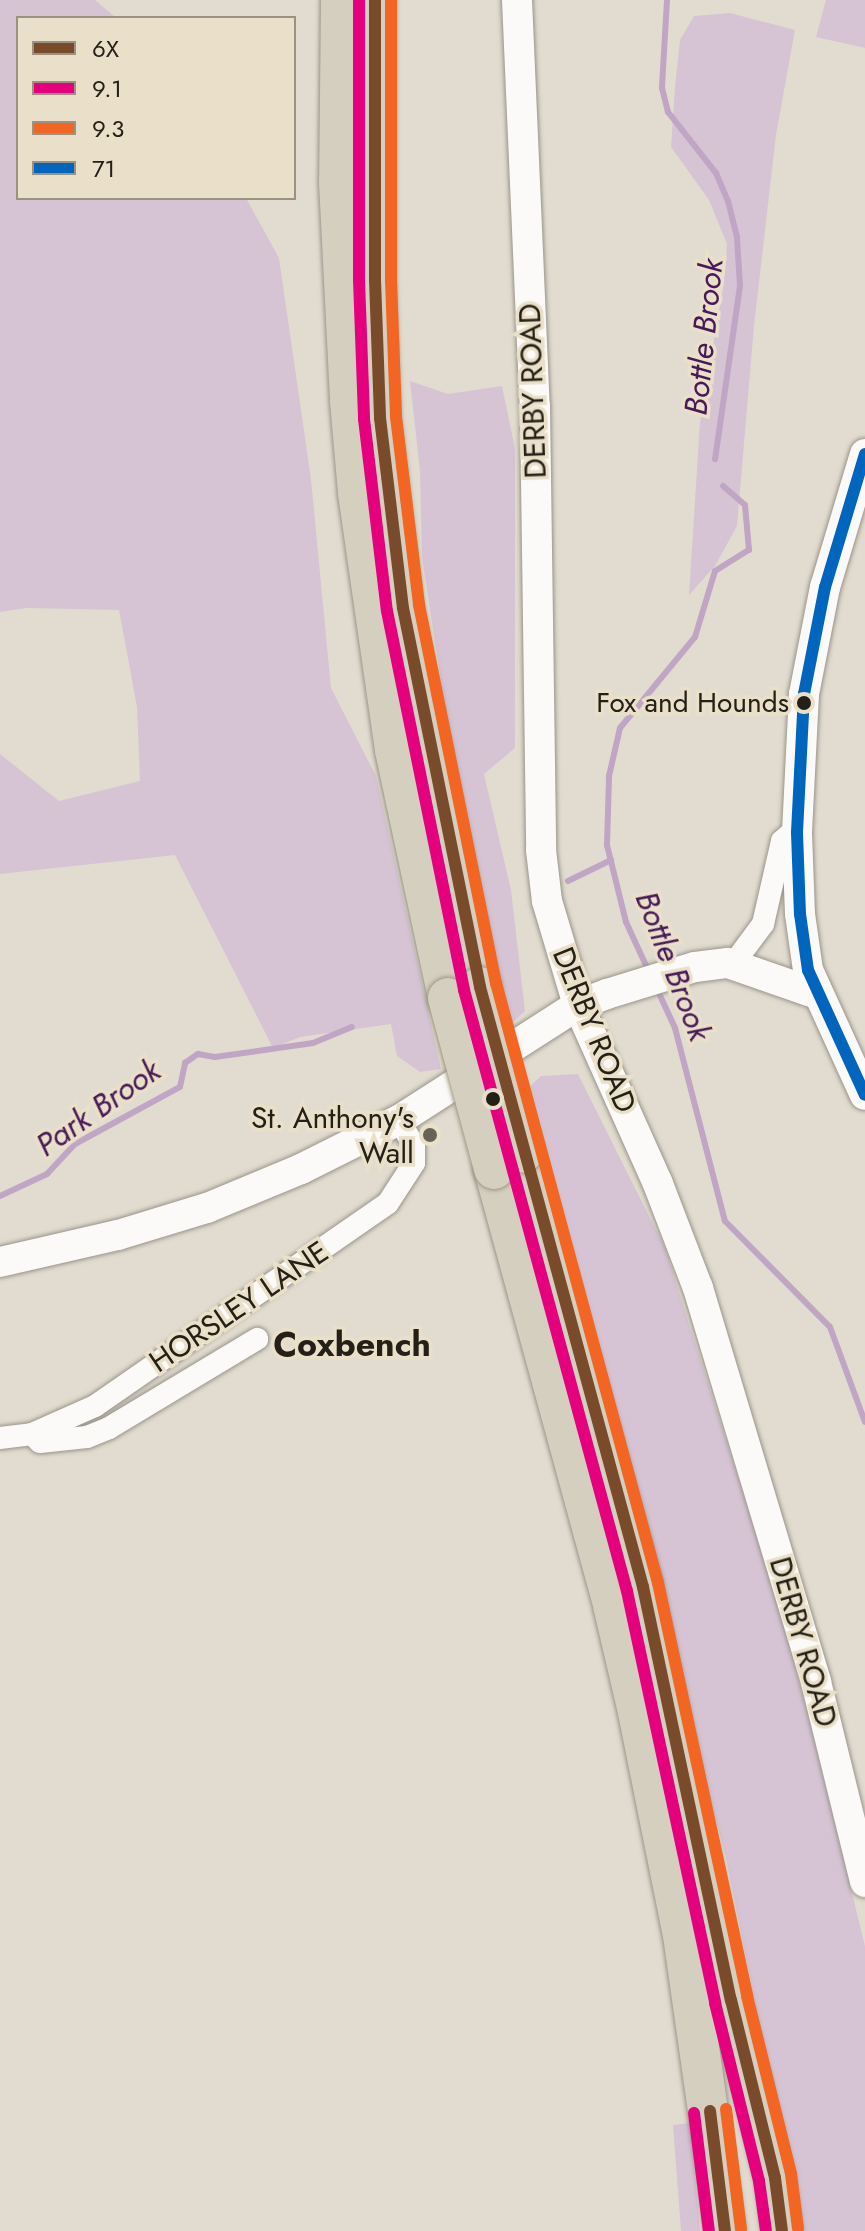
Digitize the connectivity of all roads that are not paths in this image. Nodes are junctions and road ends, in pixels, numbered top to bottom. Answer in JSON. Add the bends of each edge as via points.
{"nodes":[{"id":1,"x":341,"y":0,"type":"edge"},
{"id":2,"x":375,"y":0,"type":"edge"},
{"id":3,"x":517,"y":0,"type":"edge"},
{"id":4,"x":865,"y":454,"type":"edge"},
{"id":5,"x":797,"y":833,"type":"junction"},
{"id":6,"x":734,"y":963,"type":"junction"},
{"id":7,"x":464,"y":992,"type":"junction"},
{"id":8,"x":817,"y":994,"type":"junction"},
{"id":9,"x":578,"y":1005,"type":"junction"},
{"id":10,"x":865,"y":1095,"type":"edge"},
{"id":11,"x":399,"y":1120,"type":"junction"},
{"id":12,"x":509,"y":1161,"type":"junction"},
{"id":13,"x":0,"y":1262,"type":"edge"},
{"id":14,"x":257,"y":1339,"type":"dead end"},
{"id":15,"x":32,"y":1434,"type":"junction"},
{"id":16,"x":0,"y":1438,"type":"edge"},
{"id":17,"x":865,"y":1882,"type":"edge"},
{"id":18,"x":738,"y":2028,"type":"junction"},
{"id":19,"x":725,"y":2231,"type":"edge"},
{"id":20,"x":759,"y":2231,"type":"edge"},
{"id":21,"x":782,"y":2231,"type":"edge"}],
"edges":[{"from":1,"to":7,"type":"highway","via":[[339,182],[358,493],[395,750]]},
{"from":2,"to":7,"type":"highway","via":[[380,418],[403,608]]},
{"from":3,"to":9,"type":"main road","name":"DERBY ROAD","via":[[535,406],[541,850],[551,922]]},
{"from":4,"to":5,"type":"main road","via":[[825,587],[804,694]]},
{"from":5,"to":6,"type":"street","via":[[782,841],[763,924]]},
{"from":5,"to":8,"type":"main road","via":[[800,914]]},
{"from":6,"to":8,"type":"main road"},
{"from":6,"to":9,"type":"main road","via":[[666,975]]},
{"from":7,"to":12,"type":"highway","bridge":true},
{"from":8,"to":10,"type":"main road"},
{"from":9,"to":11,"type":"main road"},
{"from":9,"to":17,"type":"main road","name":"DERBY ROAD","via":[[698,1288],[816,1682]]},
{"from":11,"to":13,"type":"main road","via":[[207,1208]]},
{"from":11,"to":15,"type":"street","name":"HORSLEY LANE","via":[[414,1146],[414,1163],[388,1203],[95,1406]]},
{"from":12,"to":18,"type":"highway","via":[[643,1587]]},
{"from":12,"to":19,"type":"highway","via":[[656,1794],[703,2052]]},
{"from":14,"to":15,"type":"street","via":[[109,1428],[87,1437],[40,1442]]},
{"from":15,"to":16,"type":"street","name":"HORSLEY LANE"},
{"from":18,"to":20,"type":"highway"},
{"from":18,"to":21,"type":"highway","via":[[775,2178]]}]}
